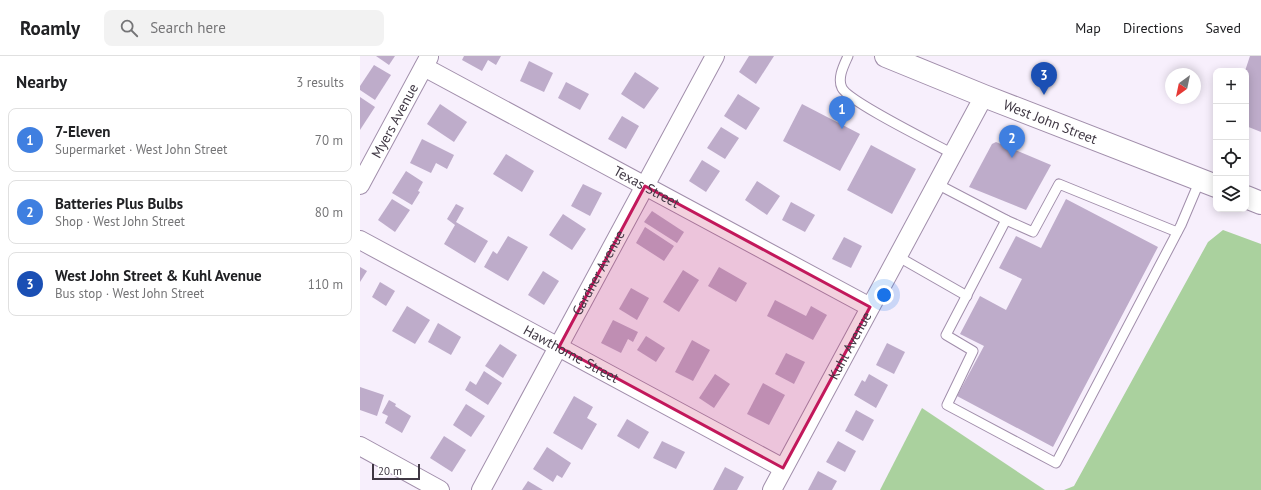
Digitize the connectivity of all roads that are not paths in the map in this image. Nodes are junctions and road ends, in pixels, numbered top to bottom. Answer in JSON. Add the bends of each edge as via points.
{"nodes":[{"id":1,"x":715,"y":56,"type":"edge"},
{"id":2,"x":848,"y":56,"type":"edge"},
{"id":3,"x":886,"y":56,"type":"edge"},
{"id":4,"x":426,"y":61,"type":"edge"},
{"id":5,"x":984,"y":96,"type":"junction"},
{"id":6,"x":953,"y":154,"type":"junction"},
{"id":7,"x":1208,"y":182,"type":"edge"},
{"id":8,"x":936,"y":184,"type":"junction"},
{"id":9,"x":360,"y":185,"type":"edge"},
{"id":10,"x":645,"y":186,"type":"junction"},
{"id":11,"x":1249,"y":198,"type":"edge"},
{"id":12,"x":1261,"y":203,"type":"edge"},
{"id":13,"x":1006,"y":220,"type":"junction"},
{"id":14,"x":1177,"y":232,"type":"junction"},
{"id":15,"x":360,"y":240,"type":"edge"},
{"id":16,"x":897,"y":256,"type":"junction"},
{"id":17,"x":967,"y":296,"type":"junction"},
{"id":18,"x":870,"y":307,"type":"junction"},
{"id":19,"x":558,"y":347,"type":"junction"},
{"id":20,"x":360,"y":446,"type":"edge"},
{"id":21,"x":784,"y":468,"type":"junction"},
{"id":22,"x":440,"y":490,"type":"edge"},
{"id":23,"x":481,"y":490,"type":"edge"},
{"id":24,"x":772,"y":490,"type":"edge"}],
"edges":[{"from":1,"to":10,"type":"street","name":"Gardner Avenue"},
{"from":2,"to":6,"type":"lane","via":[[840,79],[846,93],[871,110]]},
{"from":3,"to":5,"type":"main road","name":"West John Street"},
{"from":4,"to":9,"type":"street","name":"Myers Avenue"},
{"from":4,"to":10,"type":"street","name":"Texas Street"},
{"from":5,"to":6,"type":"street","name":"Kuhl Avenue"},
{"from":5,"to":7,"type":"main road","name":"West John Street"},
{"from":6,"to":8,"type":"street","name":"Kuhl Avenue"},
{"from":7,"to":14,"type":"lane"},
{"from":8,"to":13,"type":"lane"},
{"from":8,"to":16,"type":"street","name":"Kuhl Avenue"},
{"from":10,"to":18,"type":"street","name":"Texas Street"},
{"from":10,"to":19,"type":"street","name":"Gardner Avenue"},
{"from":11,"to":12,"type":"main road"},
{"from":13,"to":14,"type":"lane","via":[[1033,232],[1059,184]]},
{"from":13,"to":17,"type":"lane"},
{"from":14,"to":17,"type":"lane","via":[[1056,463],[947,405],[973,351],[946,336]]},
{"from":15,"to":19,"type":"street","name":"Hawthorne Street"},
{"from":16,"to":17,"type":"lane"},
{"from":16,"to":18,"type":"street","name":"Kuhl Avenue"},
{"from":18,"to":21,"type":"street","name":"Kuhl Avenue"},
{"from":19,"to":21,"type":"street","name":"Hawthorne Street"},
{"from":19,"to":23,"type":"street","name":"Gardner Avenue"},
{"from":20,"to":22,"type":"street"},
{"from":21,"to":24,"type":"street","name":"Kuhl Avenue"}]}
